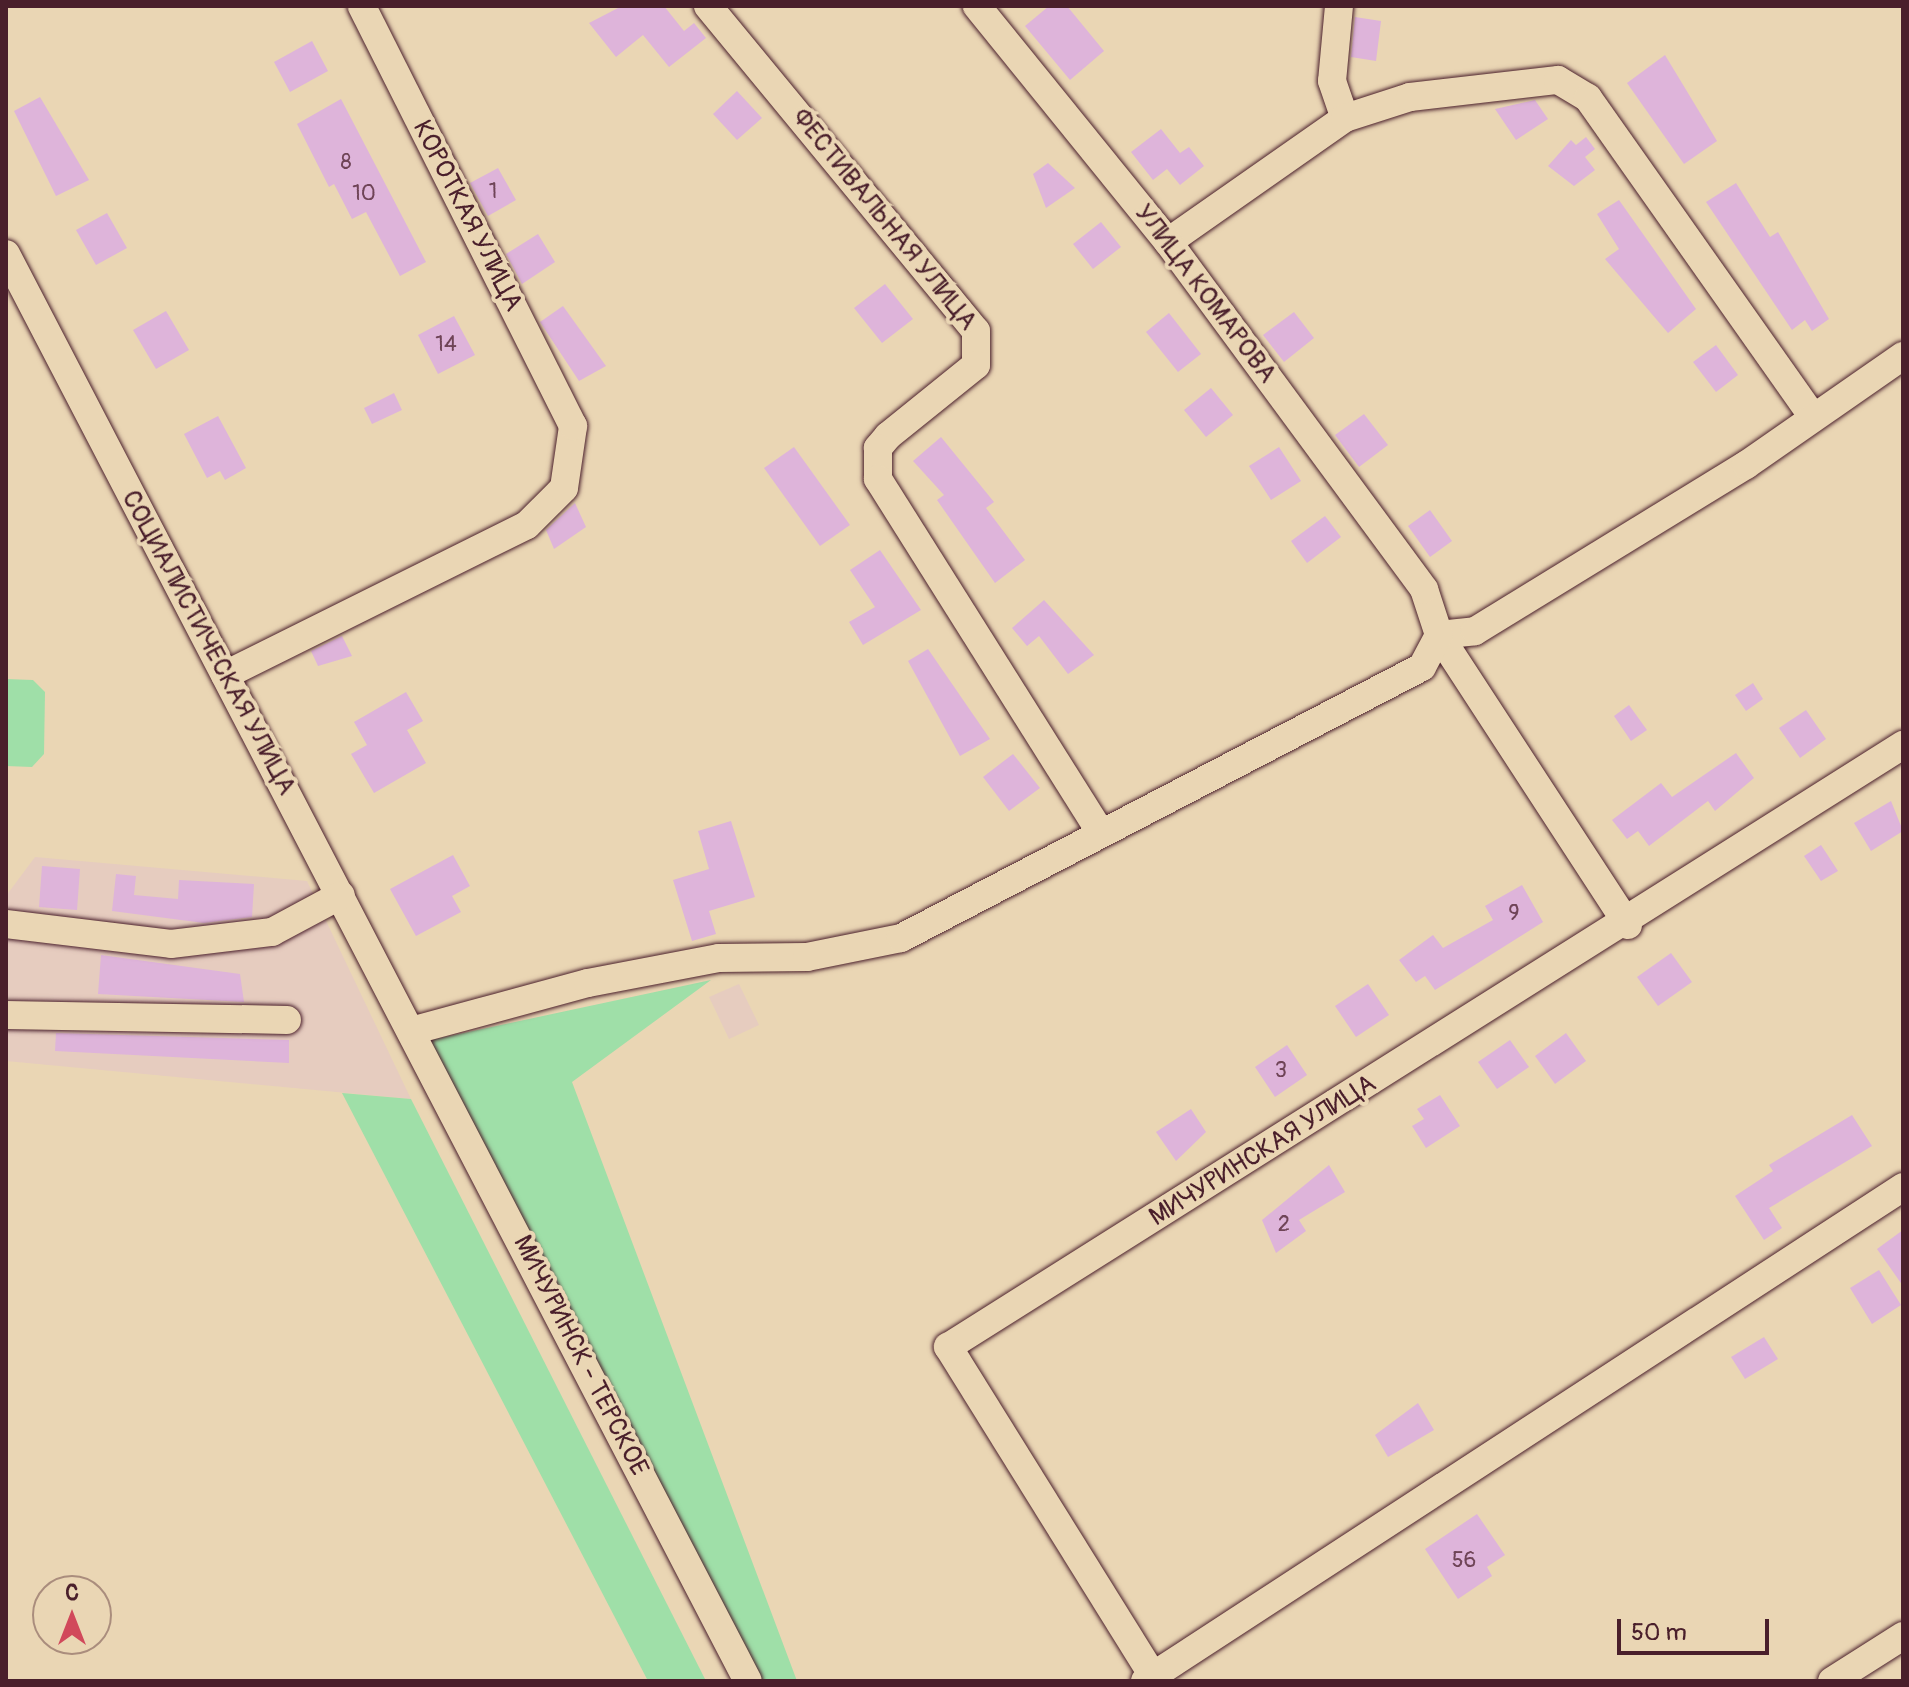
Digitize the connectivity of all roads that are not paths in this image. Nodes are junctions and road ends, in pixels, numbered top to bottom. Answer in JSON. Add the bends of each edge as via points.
{"nodes":[{"id":1,"x":362,"y":6,"type":"edge"},
{"id":2,"x":708,"y":6,"type":"edge"},
{"id":3,"x":977,"y":6,"type":"edge"},
{"id":4,"x":1336,"y":17,"type":"edge"},
{"id":5,"x":1345,"y":118,"type":"junction"},
{"id":6,"x":1168,"y":242,"type":"junction"},
{"id":7,"x":6,"y":254,"type":"edge"},
{"id":8,"x":1903,"y":356,"type":"edge"},
{"id":9,"x":1812,"y":416,"type":"junction"},
{"id":10,"x":1439,"y":635,"type":"junction"},
{"id":11,"x":225,"y":675,"type":"junction"},
{"id":12,"x":1903,"y":745,"type":"edge"},
{"id":13,"x":1100,"y":831,"type":"junction"},
{"id":14,"x":341,"y":895,"type":"junction"},
{"id":15,"x":6,"y":924,"type":"edge"},
{"id":16,"x":1628,"y":925,"type":"junction"},
{"id":17,"x":6,"y":1015,"type":"edge"},
{"id":18,"x":287,"y":1020,"type":"dead end"},
{"id":19,"x":411,"y":1031,"type":"junction"},
{"id":20,"x":1903,"y":1187,"type":"edge"},
{"id":21,"x":1903,"y":1636,"type":"edge"},
{"id":22,"x":1149,"y":1678,"type":"edge"},
{"id":23,"x":748,"y":1681,"type":"edge"},
{"id":24,"x":1832,"y":1681,"type":"edge"}],
"edges":[{"from":1,"to":11,"type":"street","name":"КОРОТКАЯ УЛИЦА","via":[[573,426],[564,488],[527,525]]},
{"from":2,"to":13,"type":"street","name":"ФЕСТИВАЛЬНАЯ УЛИЦА","via":[[976,331],[976,365],[888,436],[878,448],[878,479]]},
{"from":3,"to":6,"type":"street","name":"УЛИЦА КОМАРОВА"},
{"from":4,"to":5,"type":"street","via":[[1332,81]]},
{"from":5,"to":6,"type":"street"},
{"from":5,"to":9,"type":"street","via":[[1410,97],[1535,79],[1558,80],[1588,98]]},
{"from":6,"to":10,"type":"street","name":"УЛИЦА КОМАРОВА","via":[[1424,589]]},
{"from":7,"to":11,"type":"street","name":"СОЦИАЛИСТИЧЕСКАЯ УЛИЦА"},
{"from":8,"to":9,"type":"street"},
{"from":9,"to":10,"type":"street","via":[[1475,631]]},
{"from":10,"to":13,"type":"street","via":[[1422,667],[1175,801]]},
{"from":10,"to":16,"type":"street","name":"УЛИЦА КОМАРОВА"},
{"from":11,"to":14,"type":"street","name":"СОЦИАЛИСТИЧЕСКАЯ УЛИЦА"},
{"from":12,"to":16,"type":"street","name":"МИЧУРИНСКАЯ УЛИЦА"},
{"from":13,"to":19,"type":"street","via":[[901,938],[807,957],[719,958],[588,983]]},
{"from":14,"to":15,"type":"street","via":[[272,932],[171,944]]},
{"from":14,"to":19,"type":"street","name":"СОЦИАЛИСТИЧЕСКАЯ УЛИЦА"},
{"from":16,"to":22,"type":"street","name":"МИЧУРИНСКАЯ УЛИЦА","via":[[948,1347]]},
{"from":17,"to":18,"type":"street"},
{"from":19,"to":23,"type":"street","name":"МИЧУРИНСК - ТЕРСКОЕ"},
{"from":20,"to":22,"type":"street","name":"МИЧУРИНСКАЯ УЛИЦА"},
{"from":21,"to":24,"type":"street"}]}
